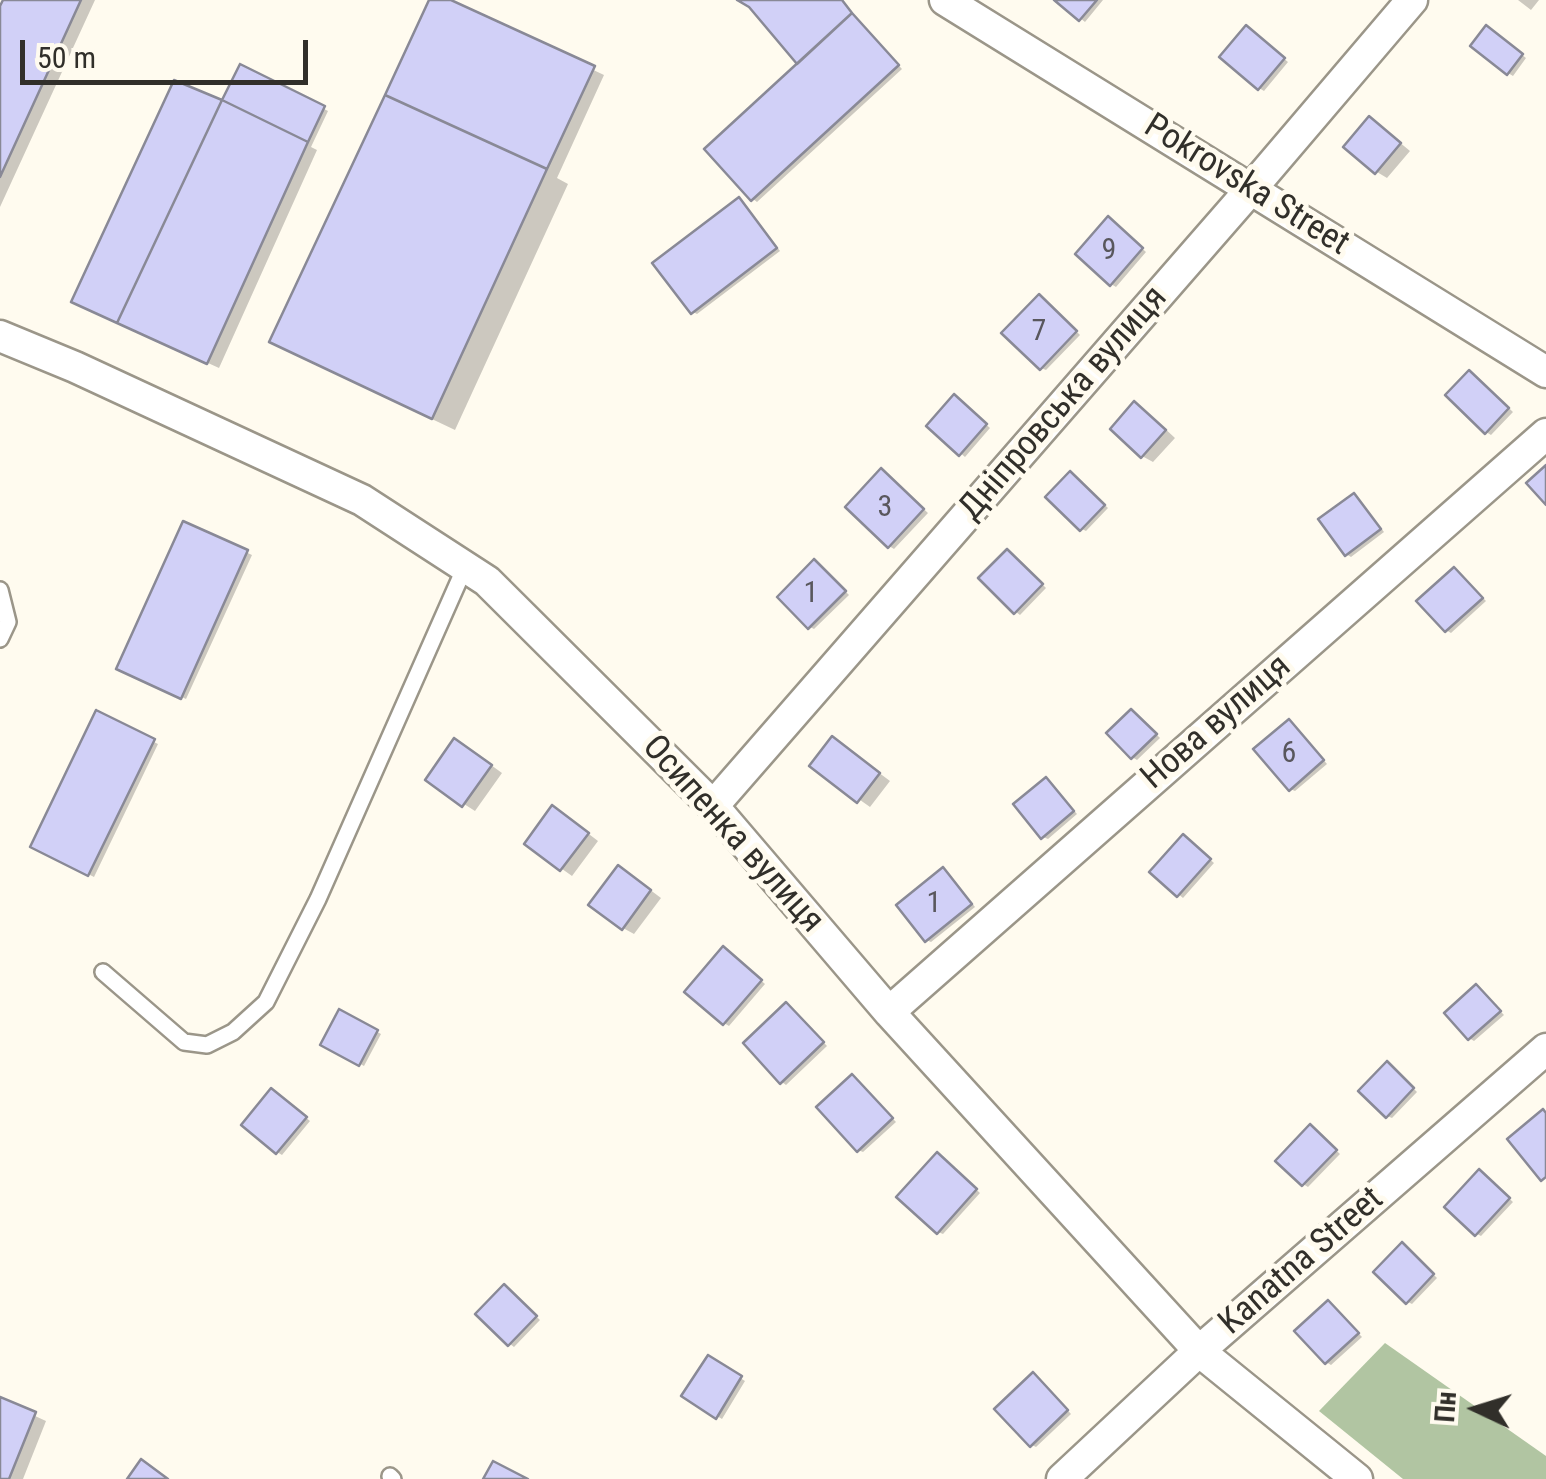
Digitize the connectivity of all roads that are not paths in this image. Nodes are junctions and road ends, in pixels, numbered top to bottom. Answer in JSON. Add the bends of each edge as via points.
{"nodes":[{"id":1,"x":945,"y":0,"type":"edge"},
{"id":2,"x":1412,"y":0,"type":"edge"},
{"id":3,"x":1252,"y":189,"type":"junction"},
{"id":4,"x":0,"y":336,"type":"edge"},
{"id":5,"x":1546,"y":372,"type":"edge"},
{"id":6,"x":1546,"y":434,"type":"edge"},
{"id":7,"x":465,"y":567,"type":"junction"},
{"id":8,"x":0,"y":590,"type":"edge"},
{"id":9,"x":0,"y":639,"type":"edge"},
{"id":10,"x":713,"y":806,"type":"junction"},
{"id":11,"x":103,"y":972,"type":"dead end"},
{"id":12,"x":889,"y":1012,"type":"junction"},
{"id":13,"x":1546,"y":1049,"type":"edge"},
{"id":14,"x":1199,"y":1352,"type":"junction"},
{"id":15,"x":1062,"y":1479,"type":"edge"},
{"id":16,"x":1357,"y":1479,"type":"edge"}],
"edges":[{"from":1,"to":3,"type":"street","name":"Pokrovska Street"},
{"from":2,"to":3,"type":"street","name":"Дніпровська вулиця"},
{"from":3,"to":5,"type":"street","name":"Pokrovska Street"},
{"from":3,"to":10,"type":"street","name":"Дніпровська вулиця"},
{"from":4,"to":7,"type":"street","name":"Осипенка вулиця","via":[[362,500]]},
{"from":6,"to":12,"type":"street","name":"Нова вулиця"},
{"from":7,"to":10,"type":"street","name":"Осипенка вулиця"},
{"from":7,"to":11,"type":"lane","via":[[266,1002],[207,1046],[184,1042]]},
{"from":8,"to":9,"type":"lane","via":[[8,622]]},
{"from":10,"to":12,"type":"street","name":"Осипенка вулиця"},
{"from":12,"to":14,"type":"street","name":"Осипенка вулиця"},
{"from":13,"to":14,"type":"street","name":"Kanatna Street"},
{"from":14,"to":15,"type":"street","name":"Kanatna Street"},
{"from":14,"to":16,"type":"street","name":"Осипенка вулиця"}]}
